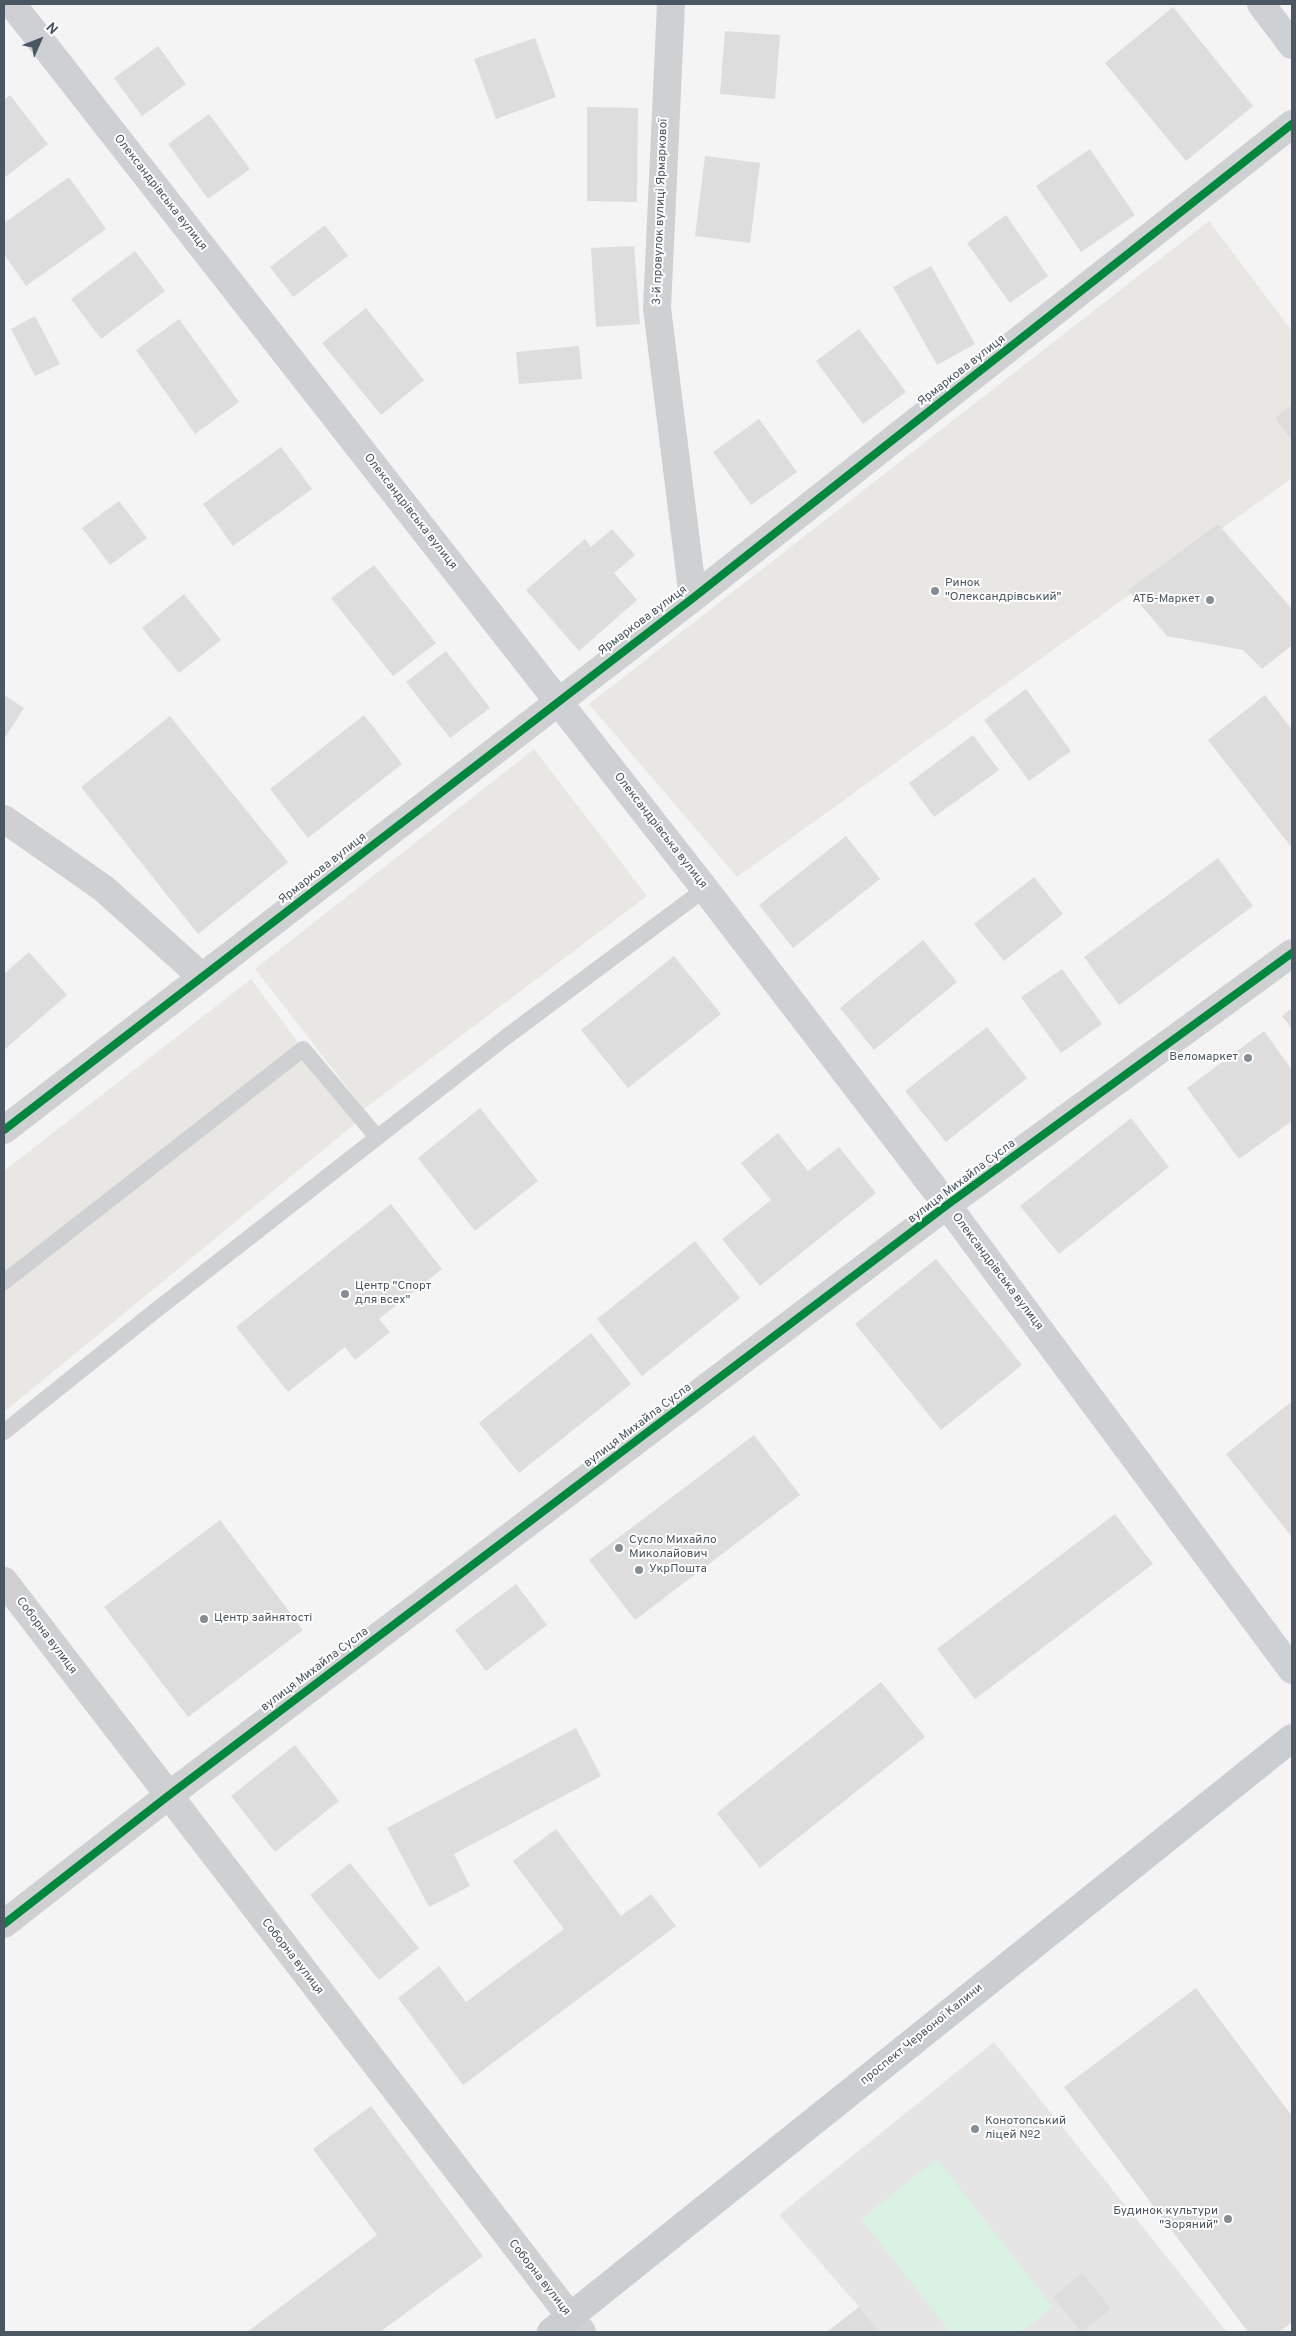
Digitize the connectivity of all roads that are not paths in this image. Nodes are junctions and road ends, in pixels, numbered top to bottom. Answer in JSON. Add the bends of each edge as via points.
{"nodes":[{"id":1,"x":12,"y":4,"type":"edge"},
{"id":2,"x":670,"y":4,"type":"edge"},
{"id":3,"x":1261,"y":4,"type":"edge"},
{"id":4,"x":1292,"y":45,"type":"edge"},
{"id":5,"x":1292,"y":125,"type":"edge"},
{"id":6,"x":693,"y":598,"type":"junction"},
{"id":7,"x":558,"y":700,"type":"junction"},
{"id":8,"x":4,"y":819,"type":"edge"},
{"id":9,"x":705,"y":889,"type":"junction"},
{"id":10,"x":1292,"y":953,"type":"edge"},
{"id":11,"x":202,"y":977,"type":"junction"},
{"id":12,"x":4,"y":1130,"type":"edge"},
{"id":13,"x":377,"y":1137,"type":"junction"},
{"id":14,"x":948,"y":1206,"type":"junction"},
{"id":15,"x":4,"y":1282,"type":"edge"},
{"id":16,"x":4,"y":1432,"type":"edge"},
{"id":17,"x":4,"y":1581,"type":"edge"},
{"id":18,"x":1292,"y":1670,"type":"edge"},
{"id":19,"x":1292,"y":1738,"type":"edge"},
{"id":20,"x":168,"y":1796,"type":"junction"},
{"id":21,"x":4,"y":1924,"type":"edge"},
{"id":22,"x":568,"y":2327,"type":"edge"}],
"edges":[{"from":1,"to":7,"type":"main road","name":"Олександрівська вулиця"},
{"from":2,"to":6,"type":"street","name":"3-й провулок вулиці Ярмаркової","via":[[657,308]]},
{"from":3,"to":4,"type":"main road"},
{"from":5,"to":6,"type":"street","name":"Ярмаркова вулиця"},
{"from":6,"to":7,"type":"street","name":"Ярмаркова вулиця"},
{"from":7,"to":9,"type":"main road","name":"Олександрівська вулиця"},
{"from":7,"to":11,"type":"street","name":"Ярмаркова вулиця"},
{"from":8,"to":11,"type":"street","via":[[103,888]]},
{"from":9,"to":13,"type":"lane"},
{"from":9,"to":14,"type":"main road","name":"Олександрівська вулиця"},
{"from":10,"to":14,"type":"street","name":"вулиця Михайла Сусла"},
{"from":11,"to":12,"type":"street","name":"Ярмаркова вулиця"},
{"from":13,"to":15,"type":"lane","via":[[303,1049]]},
{"from":13,"to":16,"type":"lane"},
{"from":14,"to":18,"type":"main road","name":"Олександрівська вулиця"},
{"from":14,"to":20,"type":"street","name":"вулиця Михайла Сусла"},
{"from":17,"to":20,"type":"street","name":"Соборна вулиця"},
{"from":19,"to":22,"type":"main road","name":"проспект Червоної Калини"},
{"from":20,"to":21,"type":"street","name":"вулиця Михайла Сусла"},
{"from":20,"to":22,"type":"street","name":"Соборна вулиця"}]}
